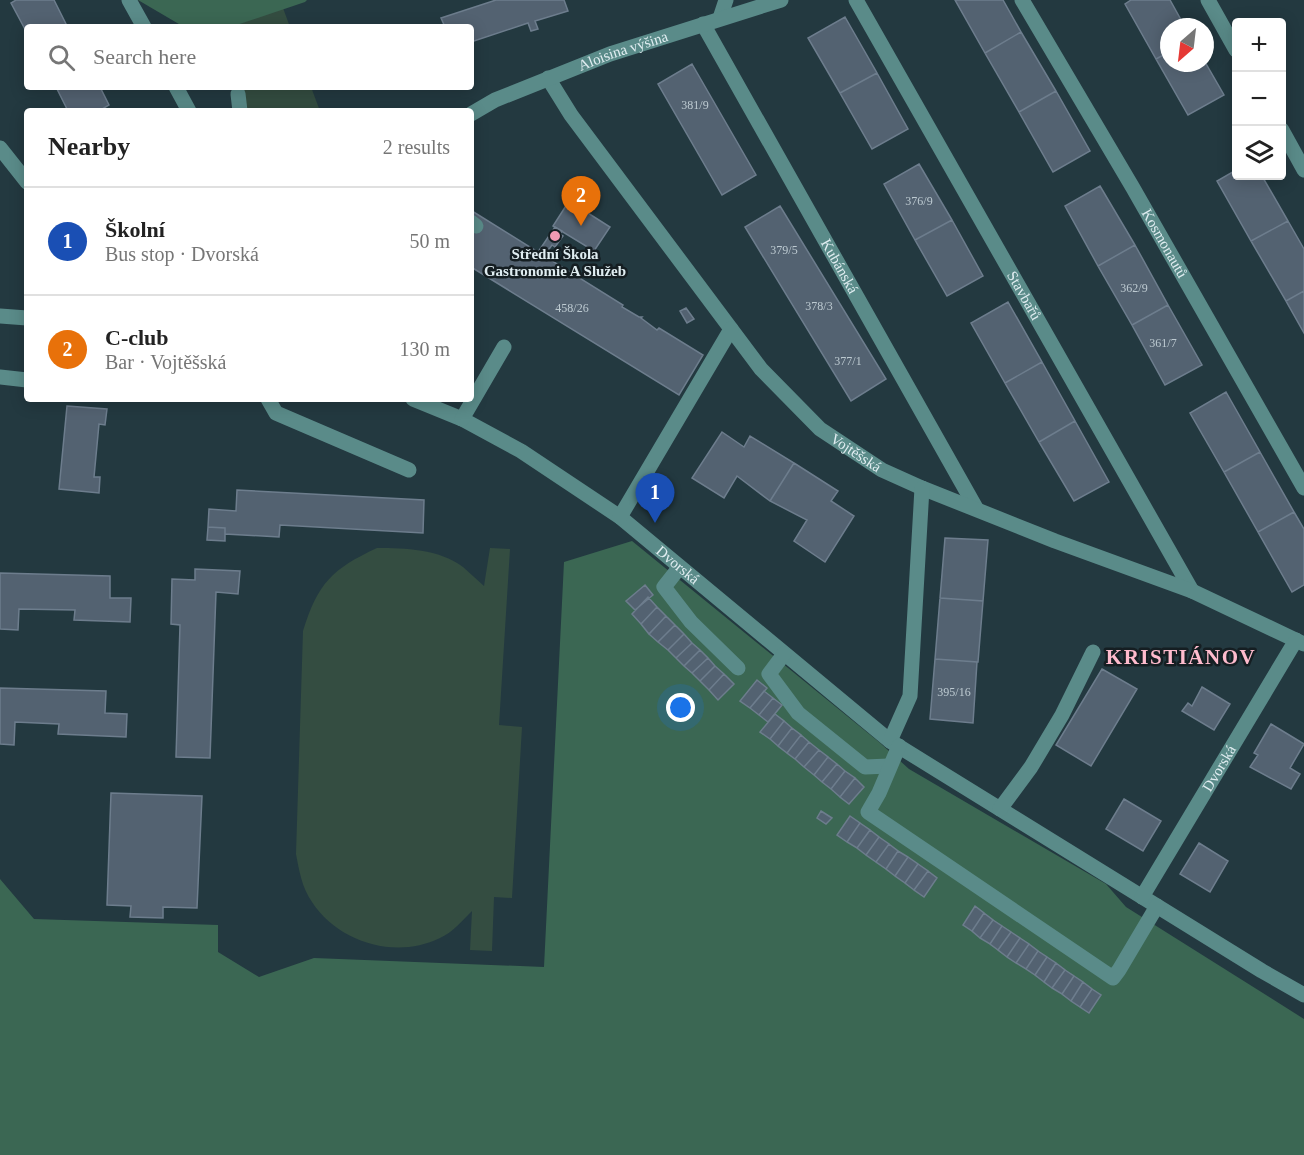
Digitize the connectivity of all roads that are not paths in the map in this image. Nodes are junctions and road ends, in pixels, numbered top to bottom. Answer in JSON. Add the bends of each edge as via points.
{"nodes":[{"id":1,"x":129,"y":0,"type":"edge"},
{"id":2,"x":726,"y":0,"type":"edge"},
{"id":3,"x":780,"y":0,"type":"edge"},
{"id":4,"x":856,"y":0,"type":"edge"},
{"id":5,"x":1022,"y":0,"type":"edge"},
{"id":6,"x":1208,"y":0,"type":"edge"},
{"id":7,"x":720,"y":18,"type":"junction"},
{"id":8,"x":142,"y":24,"type":"edge"},
{"id":9,"x":703,"y":24,"type":"junction"},
{"id":10,"x":1232,"y":43,"type":"edge"},
{"id":11,"x":548,"y":78,"type":"junction"},
{"id":12,"x":178,"y":90,"type":"edge"},
{"id":13,"x":238,"y":94,"type":"dead end"},
{"id":14,"x":187,"y":108,"type":"edge"},
{"id":15,"x":240,"y":108,"type":"edge"},
{"id":16,"x":474,"y":112,"type":"edge"},
{"id":17,"x":1286,"y":139,"type":"edge"},
{"id":18,"x":0,"y":148,"type":"edge"},
{"id":19,"x":1304,"y":170,"type":"edge"},
{"id":20,"x":24,"y":178,"type":"edge"},
{"id":21,"x":0,"y":316,"type":"edge"},
{"id":22,"x":24,"y":318,"type":"edge"},
{"id":23,"x":731,"y":329,"type":"junction"},
{"id":24,"x":504,"y":347,"type":"dead end"},
{"id":25,"x":0,"y":377,"type":"edge"},
{"id":26,"x":24,"y":380,"type":"edge"},
{"id":27,"x":474,"y":398,"type":"edge"},
{"id":28,"x":270,"y":402,"type":"edge"},
{"id":29,"x":420,"y":402,"type":"edge"},
{"id":30,"x":472,"y":402,"type":"edge"},
{"id":31,"x":462,"y":419,"type":"junction"},
{"id":32,"x":409,"y":470,"type":"dead end"},
{"id":33,"x":922,"y":488,"type":"junction"},
{"id":34,"x":1304,"y":488,"type":"edge"},
{"id":35,"x":976,"y":508,"type":"junction"},
{"id":36,"x":620,"y":517,"type":"junction"},
{"id":37,"x":679,"y":568,"type":"junction"},
{"id":38,"x":1192,"y":591,"type":"junction"},
{"id":39,"x":1300,"y":642,"type":"edge"},
{"id":40,"x":1093,"y":652,"type":"dead end"},
{"id":41,"x":784,"y":654,"type":"junction"},
{"id":42,"x":738,"y":668,"type":"dead end"},
{"id":43,"x":894,"y":744,"type":"junction"},
{"id":44,"x":889,"y":766,"type":"junction"},
{"id":45,"x":1000,"y":809,"type":"junction"},
{"id":46,"x":1142,"y":897,"type":"junction"},
{"id":47,"x":1157,"y":906,"type":"junction"},
{"id":48,"x":1304,"y":995,"type":"edge"}],
"edges":[{"from":1,"to":8,"type":"street"},
{"from":2,"to":7,"type":"street"},
{"from":3,"to":7,"type":"street","name":"Aloisina výšina"},
{"from":4,"to":38,"type":"street","name":"Stavbařů"},
{"from":5,"to":34,"type":"street","name":"Kosmonautů"},
{"from":6,"to":10,"type":"street"},
{"from":7,"to":9,"type":"street","name":"Aloisina výšina"},
{"from":9,"to":11,"type":"street","name":"Aloisina výšina"},
{"from":9,"to":35,"type":"street","name":"Kubánská"},
{"from":11,"to":16,"type":"street","name":"Aloisina výšina"},
{"from":11,"to":23,"type":"street","name":"Vojtěšská","via":[[571,115]]},
{"from":12,"to":14,"type":"street"},
{"from":13,"to":15,"type":"street"},
{"from":17,"to":19,"type":"street"},
{"from":18,"to":20,"type":"street"},
{"from":21,"to":22,"type":"street"},
{"from":23,"to":33,"type":"street","name":"Vojtěšská","via":[[761,369],[820,429],[882,470]]},
{"from":23,"to":36,"type":"street"},
{"from":24,"to":27,"type":"street"},
{"from":25,"to":26,"type":"street"},
{"from":28,"to":32,"type":"street","via":[[276,413]]},
{"from":29,"to":31,"type":"street","name":"Dvorská"},
{"from":30,"to":31,"type":"street"},
{"from":31,"to":36,"type":"street","name":"Dvorská","via":[[521,451]]},
{"from":33,"to":35,"type":"street","name":"Vojtěšská"},
{"from":33,"to":43,"type":"street","via":[[910,696]]},
{"from":35,"to":38,"type":"street","name":"Vojtěšská"},
{"from":36,"to":37,"type":"street","name":"Dvorská"},
{"from":37,"to":41,"type":"street","name":"Dvorská"},
{"from":37,"to":42,"type":"street","via":[[664,587],[691,622]]},
{"from":38,"to":39,"type":"street","name":"Vojtěšská"},
{"from":39,"to":46,"type":"street","name":"Dvorská"},
{"from":40,"to":45,"type":"street","via":[[1042,749]]},
{"from":41,"to":43,"type":"street","name":"Dvorská"},
{"from":41,"to":44,"type":"street","via":[[769,674],[798,713],[865,768]]},
{"from":43,"to":44,"type":"street"},
{"from":43,"to":45,"type":"street","name":"Dvorská"},
{"from":44,"to":47,"type":"street","via":[[868,812],[1113,978]]},
{"from":45,"to":46,"type":"street","name":"Dvorská"},
{"from":46,"to":47,"type":"street","name":"Dvorská"},
{"from":47,"to":48,"type":"street","name":"Dvorská"}]}
